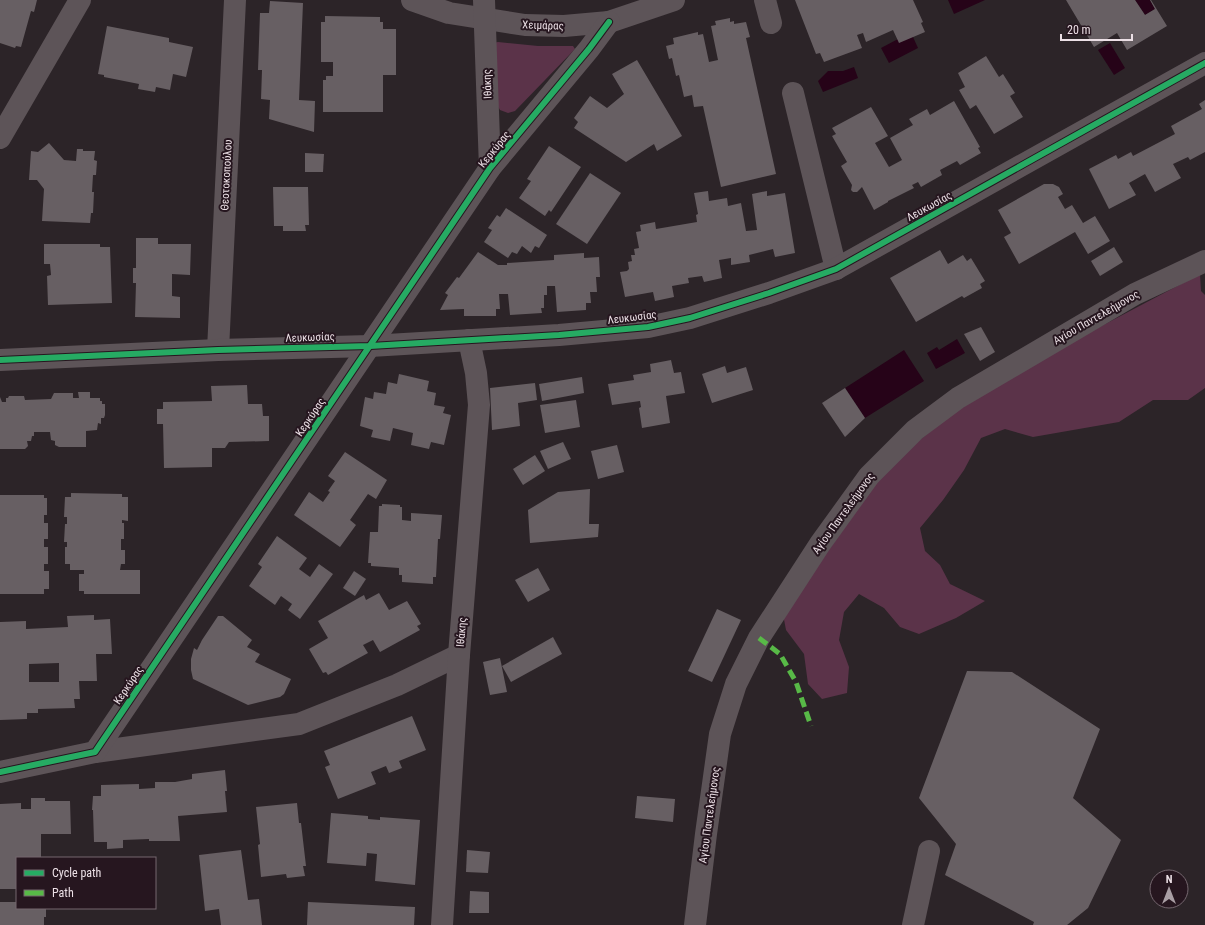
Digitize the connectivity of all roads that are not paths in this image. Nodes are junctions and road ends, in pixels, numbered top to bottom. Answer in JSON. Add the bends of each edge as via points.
{"nodes":[{"id":1,"x":80,"y":0,"type":"edge"},
{"id":2,"x":235,"y":0,"type":"edge"},
{"id":3,"x":412,"y":0,"type":"edge"},
{"id":4,"x":674,"y":0,"type":"edge"},
{"id":5,"x":765,"y":0,"type":"edge"},
{"id":6,"x":484,"y":9,"type":"edge"},
{"id":7,"x":609,"y":22,"type":"junction"},
{"id":8,"x":771,"y":23,"type":"dead end"},
{"id":9,"x":1205,"y":63,"type":"edge"},
{"id":10,"x":793,"y":93,"type":"dead end"},
{"id":11,"x":0,"y":138,"type":"edge"},
{"id":12,"x":490,"y":168,"type":"junction"},
{"id":13,"x":1205,"y":261,"type":"edge"},
{"id":14,"x":836,"y":268,"type":"junction"},
{"id":15,"x":469,"y":340,"type":"junction"},
{"id":16,"x":370,"y":346,"type":"junction"},
{"id":17,"x":218,"y":350,"type":"junction"},
{"id":18,"x":0,"y":360,"type":"edge"},
{"id":19,"x":459,"y":655,"type":"junction"},
{"id":20,"x":95,"y":752,"type":"junction"},
{"id":21,"x":0,"y":772,"type":"edge"},
{"id":22,"x":930,"y":851,"type":"dead end"},
{"id":23,"x":442,"y":925,"type":"edge"},
{"id":24,"x":695,"y":925,"type":"edge"},
{"id":25,"x":913,"y":925,"type":"edge"}],
"edges":[{"from":1,"to":11,"type":"street"},
{"from":2,"to":17,"type":"street","name":"Θεοτοκοπούλου"},
{"from":3,"to":6,"type":"street","name":"Χειμάρας","via":[[449,12]]},
{"from":4,"to":7,"type":"street","name":"Χειμάρας"},
{"from":5,"to":8,"type":"street"},
{"from":6,"to":7,"type":"street","name":"Χειμάρας","via":[[525,25],[564,26]]},
{"from":6,"to":12,"type":"street","name":"Ιθάκης"},
{"from":7,"to":12,"type":"street","name":"Κερκύρας"},
{"from":9,"to":14,"type":"street","name":"Λευκωσίας"},
{"from":10,"to":14,"type":"street"},
{"from":12,"to":16,"type":"street","name":"Κερκύρας"},
{"from":13,"to":24,"type":"street","name":"Αγίου Παντελεήμονος","via":[[1135,294],[958,398],[915,430],[869,476],[820,544],[759,638],[736,684],[720,734]]},
{"from":14,"to":15,"type":"street","name":"Λευκωσίας","via":[[690,318],[648,327]]},
{"from":15,"to":16,"type":"street","name":"Λευκωσίας"},
{"from":15,"to":19,"type":"street","name":"Ιθάκης","via":[[479,405]]},
{"from":16,"to":17,"type":"street","name":"Λευκωσίας"},
{"from":16,"to":20,"type":"street","name":"Κερκύρας"},
{"from":17,"to":18,"type":"street","name":"Λευκωσίας"},
{"from":19,"to":20,"type":"street","via":[[396,685],[299,724]]},
{"from":19,"to":23,"type":"street","name":"Ιθάκης"},
{"from":20,"to":21,"type":"street"},
{"from":22,"to":25,"type":"street"}]}
